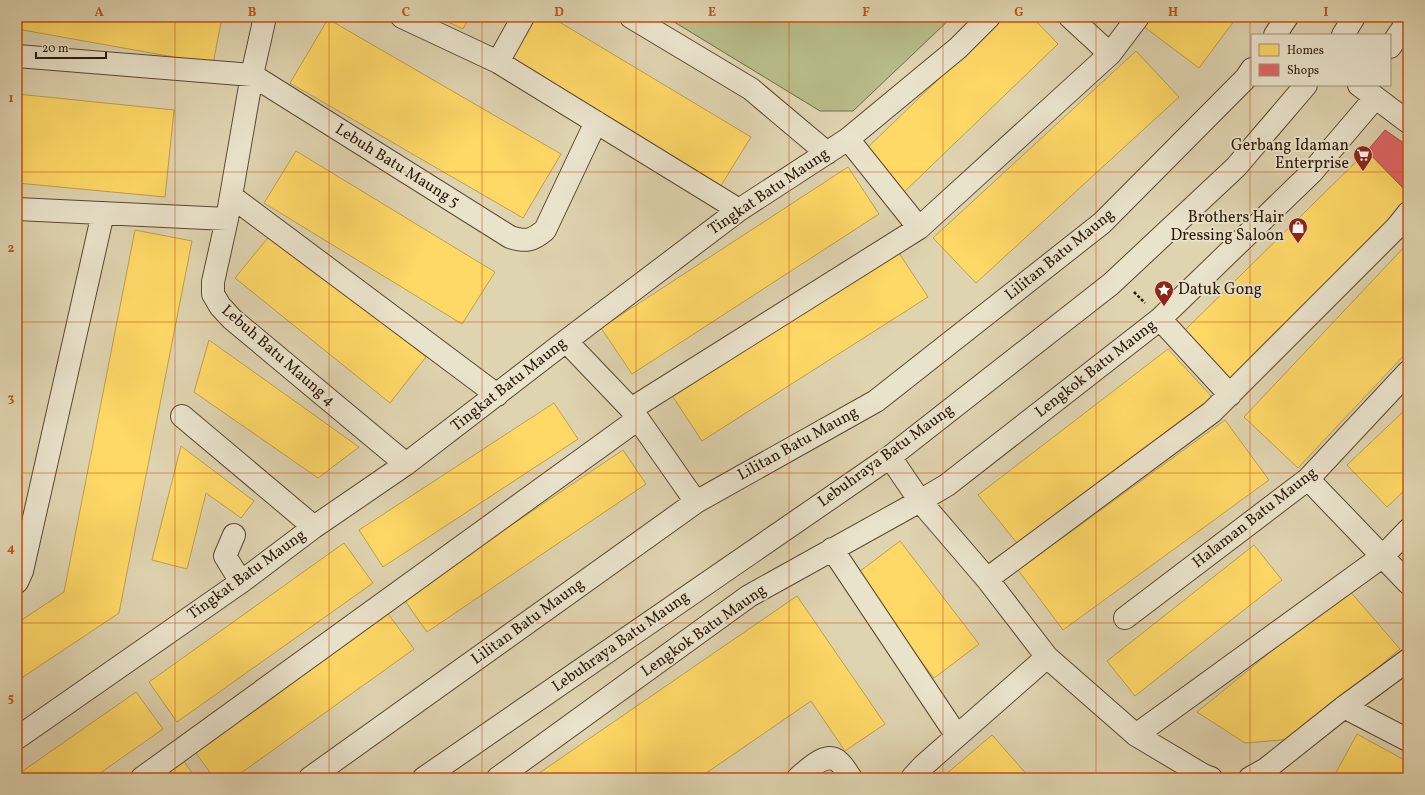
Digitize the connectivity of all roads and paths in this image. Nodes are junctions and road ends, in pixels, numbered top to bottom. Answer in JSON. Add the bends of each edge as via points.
{"nodes":[{"id":1,"x":265,"y":17,"type":"edge"},
{"id":2,"x":402,"y":17,"type":"edge"},
{"id":3,"x":523,"y":17,"type":"edge"},
{"id":4,"x":631,"y":17,"type":"edge"},
{"id":5,"x":989,"y":17,"type":"edge"},
{"id":6,"x":1070,"y":17,"type":"edge"},
{"id":7,"x":1138,"y":17,"type":"edge"},
{"id":8,"x":1287,"y":17,"type":"edge"},
{"id":9,"x":1354,"y":17,"type":"edge"},
{"id":10,"x":1408,"y":21,"type":"edge"},
{"id":11,"x":1276,"y":34,"type":"edge"},
{"id":12,"x":1344,"y":34,"type":"edge"},
{"id":13,"x":1391,"y":46,"type":"edge"},
{"id":14,"x":1110,"y":54,"type":"junction"},
{"id":15,"x":17,"y":56,"type":"edge"},
{"id":16,"x":498,"y":62,"type":"junction"},
{"id":17,"x":1251,"y":70,"type":"edge"},
{"id":18,"x":252,"y":75,"type":"junction"},
{"id":19,"x":1305,"y":86,"type":"edge"},
{"id":20,"x":1364,"y":88,"type":"edge"},
{"id":21,"x":596,"y":122,"type":"junction"},
{"id":22,"x":1408,"y":122,"type":"edge"},
{"id":23,"x":848,"y":139,"type":"junction"},
{"id":24,"x":828,"y":153,"type":"junction"},
{"id":25,"x":231,"y":196,"type":"junction"},
{"id":26,"x":17,"y":209,"type":"edge"},
{"id":27,"x":739,"y":210,"type":"junction"},
{"id":28,"x":1408,"y":213,"type":"edge"},
{"id":29,"x":103,"y":214,"type":"junction"},
{"id":30,"x":227,"y":219,"type":"junction"},
{"id":31,"x":919,"y":228,"type":"junction"},
{"id":32,"x":1119,"y":277,"type":"junction"},
{"id":33,"x":1160,"y":319,"type":"junction"},
{"id":34,"x":566,"y":341,"type":"junction"},
{"id":35,"x":1408,"y":372,"type":"edge"},
{"id":36,"x":496,"y":395,"type":"junction"},
{"id":37,"x":1230,"y":395,"type":"junction"},
{"id":38,"x":634,"y":414,"type":"junction"},
{"id":39,"x":182,"y":416,"type":"dead end"},
{"id":40,"x":890,"y":457,"type":"junction"},
{"id":41,"x":406,"y":464,"type":"junction"},
{"id":42,"x":1308,"y":479,"type":"junction"},
{"id":43,"x":920,"y":501,"type":"junction"},
{"id":44,"x":696,"y":502,"type":"junction"},
{"id":45,"x":314,"y":526,"type":"junction"},
{"id":46,"x":1408,"y":530,"type":"edge"},
{"id":47,"x":234,"y":535,"type":"dead end"},
{"id":48,"x":832,"y":549,"type":"junction"},
{"id":49,"x":1383,"y":556,"type":"junction"},
{"id":50,"x":987,"y":580,"type":"junction"},
{"id":51,"x":17,"y":582,"type":"edge"},
{"id":52,"x":241,"y":582,"type":"junction"},
{"id":53,"x":1408,"y":582,"type":"edge"},
{"id":54,"x":749,"y":613,"type":"dead end"},
{"id":55,"x":1125,"y":618,"type":"dead end"},
{"id":56,"x":1047,"y":657,"type":"junction"},
{"id":57,"x":1408,"y":660,"type":"edge"},
{"id":58,"x":1344,"y":707,"type":"junction"},
{"id":59,"x":1136,"y":735,"type":"junction"},
{"id":60,"x":957,"y":736,"type":"junction"},
{"id":61,"x":17,"y":738,"type":"edge"},
{"id":62,"x":1408,"y":740,"type":"edge"},
{"id":63,"x":923,"y":774,"type":"edge"},
{"id":64,"x":1265,"y":776,"type":"edge"},
{"id":65,"x":142,"y":778,"type":"edge"},
{"id":66,"x":310,"y":778,"type":"edge"},
{"id":67,"x":424,"y":778,"type":"edge"},
{"id":68,"x":498,"y":778,"type":"edge"},
{"id":69,"x":514,"y":778,"type":"edge"},
{"id":70,"x":798,"y":778,"type":"edge"},
{"id":71,"x":851,"y":778,"type":"edge"},
{"id":72,"x":1211,"y":778,"type":"edge"}],
"edges":[{"from":1,"to":18,"type":"street","name":"Lebuh Batu Maung 4"},
{"from":2,"to":16,"type":"street"},
{"from":3,"to":16,"type":"street"},
{"from":4,"to":24,"type":"street","via":[[751,89]]},
{"from":5,"to":23,"type":"street","name":"Tingkat Batu Maung","via":[[958,48]]},
{"from":6,"to":14,"type":"street"},
{"from":7,"to":14,"type":"street"},
{"from":8,"to":11,"type":"street"},
{"from":9,"to":12,"type":"street"},
{"from":10,"to":13,"type":"street"},
{"from":14,"to":31,"type":"street"},
{"from":15,"to":18,"type":"street"},
{"from":16,"to":21,"type":"street"},
{"from":17,"to":44,"type":"street","name":"Lilitan Batu Maung","via":[[1102,223],[876,401]]},
{"from":18,"to":21,"type":"street","name":"Lebuh Batu Maung 5","via":[[510,237],[522,241],[535,238],[545,230]]},
{"from":18,"to":25,"type":"street","name":"Lebuh Batu Maung 4"},
{"from":19,"to":32,"type":"street","name":"Lebuhraya Batu Maung","via":[[1236,167]]},
{"from":20,"to":22,"type":"street"},
{"from":20,"to":33,"type":"street","name":"Lengkok Batu Maung","via":[[1312,172]]},
{"from":21,"to":27,"type":"street"},
{"from":23,"to":24,"type":"street","name":"Tingkat Batu Maung"},
{"from":23,"to":31,"type":"street"},
{"from":24,"to":27,"type":"street","name":"Tingkat Batu Maung"},
{"from":25,"to":30,"type":"street","name":"Lebuh Batu Maung 4"},
{"from":25,"to":36,"type":"street"},
{"from":26,"to":29,"type":"street"},
{"from":27,"to":34,"type":"street","name":"Tingkat Batu Maung"},
{"from":28,"to":37,"type":"street"},
{"from":29,"to":30,"type":"street"},
{"from":29,"to":51,"type":"street","via":[[22,571]]},
{"from":30,"to":41,"type":"street","name":"Lebuh Batu Maung 4","via":[[213,282],[213,294],[220,306],[232,319]]},
{"from":31,"to":38,"type":"street"},
{"from":32,"to":33,"type":"path"},
{"from":32,"to":40,"type":"street","name":"Lebuhraya Batu Maung"},
{"from":33,"to":37,"type":"street"},
{"from":33,"to":43,"type":"street","name":"Lengkok Batu Maung","via":[[947,485]]},
{"from":34,"to":36,"type":"street","name":"Tingkat Batu Maung"},
{"from":34,"to":38,"type":"street"},
{"from":35,"to":42,"type":"street","name":"Halaman Batu Maung"},
{"from":36,"to":41,"type":"street","name":"Tingkat Batu Maung"},
{"from":37,"to":50,"type":"street","via":[[1212,412]]},
{"from":38,"to":44,"type":"street"},
{"from":38,"to":65,"type":"street"},
{"from":39,"to":45,"type":"street"},
{"from":40,"to":43,"type":"street"},
{"from":40,"to":67,"type":"street","name":"Lebuhraya Batu Maung"},
{"from":41,"to":45,"type":"street","name":"Tingkat Batu Maung"},
{"from":42,"to":49,"type":"street"},
{"from":42,"to":55,"type":"street","name":"Halaman Batu Maung"},
{"from":43,"to":48,"type":"street","name":"Lengkok Batu Maung"},
{"from":43,"to":50,"type":"street"},
{"from":44,"to":66,"type":"street","name":"Lilitan Batu Maung"},
{"from":45,"to":52,"type":"street","name":"Tingkat Batu Maung"},
{"from":46,"to":49,"type":"street"},
{"from":47,"to":52,"type":"street","via":[[225,556]]},
{"from":48,"to":60,"type":"street"},
{"from":48,"to":68,"type":"street","name":"Lengkok Batu Maung","via":[[749,596]]},
{"from":49,"to":53,"type":"street"},
{"from":49,"to":59,"type":"street"},
{"from":50,"to":56,"type":"street"},
{"from":52,"to":61,"type":"street","name":"Tingkat Batu Maung"},
{"from":54,"to":69,"type":"street"},
{"from":56,"to":59,"type":"street"},
{"from":56,"to":60,"type":"street"},
{"from":57,"to":58,"type":"street"},
{"from":58,"to":62,"type":"street"},
{"from":58,"to":64,"type":"street"},
{"from":59,"to":72,"type":"street"},
{"from":60,"to":63,"type":"street"},
{"from":70,"to":71,"type":"street","via":[[824,759],[831,758],[839,762]]}]}
